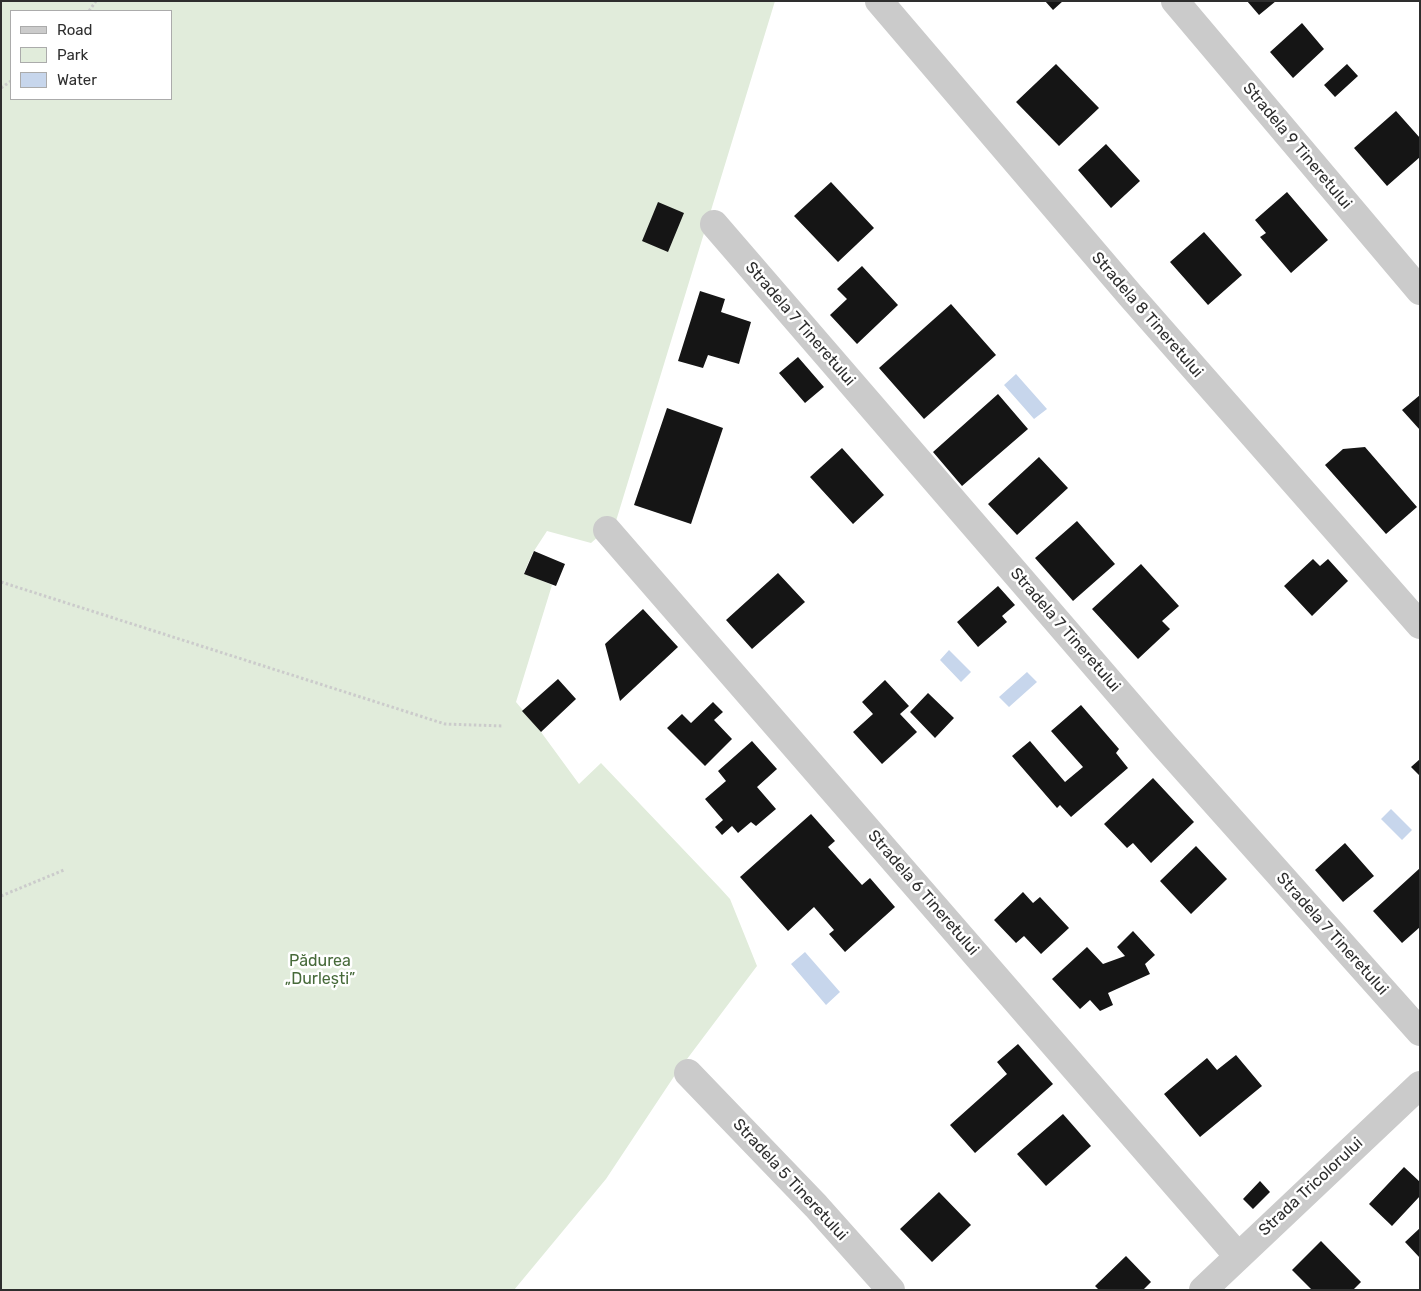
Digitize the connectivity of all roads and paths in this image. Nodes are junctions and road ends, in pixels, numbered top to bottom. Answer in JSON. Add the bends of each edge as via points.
{"nodes":[{"id":1,"x":879,"y":1,"type":"edge"},
{"id":2,"x":1175,"y":1,"type":"edge"},
{"id":3,"x":714,"y":224,"type":"dead end"},
{"id":4,"x":1420,"y":291,"type":"edge"},
{"id":5,"x":607,"y":530,"type":"dead end"},
{"id":6,"x":1,"y":582,"type":"edge"},
{"id":7,"x":1420,"y":625,"type":"edge"},
{"id":8,"x":502,"y":726,"type":"dead end"},
{"id":9,"x":64,"y":870,"type":"dead end"},
{"id":10,"x":1,"y":896,"type":"edge"},
{"id":11,"x":1420,"y":1032,"type":"edge"},
{"id":12,"x":688,"y":1073,"type":"dead end"},
{"id":13,"x":1415,"y":1099,"type":"edge"},
{"id":14,"x":1238,"y":1256,"type":"junction"},
{"id":15,"x":891,"y":1290,"type":"edge"},
{"id":16,"x":1203,"y":1290,"type":"edge"}],
"edges":[{"from":1,"to":7,"type":"street","name":"Stradela 8 Tineretului","via":[[1130,296]]},
{"from":2,"to":4,"type":"street","name":"Stradela 9 Tineretului"},
{"from":3,"to":11,"type":"street","name":"Stradela 7 Tineretului","via":[[1164,745]]},
{"from":5,"to":14,"type":"street","name":"Stradela 6 Tineretului"},
{"from":6,"to":8,"type":"path","via":[[445,724]]},
{"from":9,"to":10,"type":"path"},
{"from":12,"to":15,"type":"street","name":"Stradela 5 Tineretului","via":[[816,1206]]},
{"from":13,"to":14,"type":"street","name":"Strada Tricolorului"},
{"from":14,"to":16,"type":"street","name":"Strada Tricolorului"}]}
